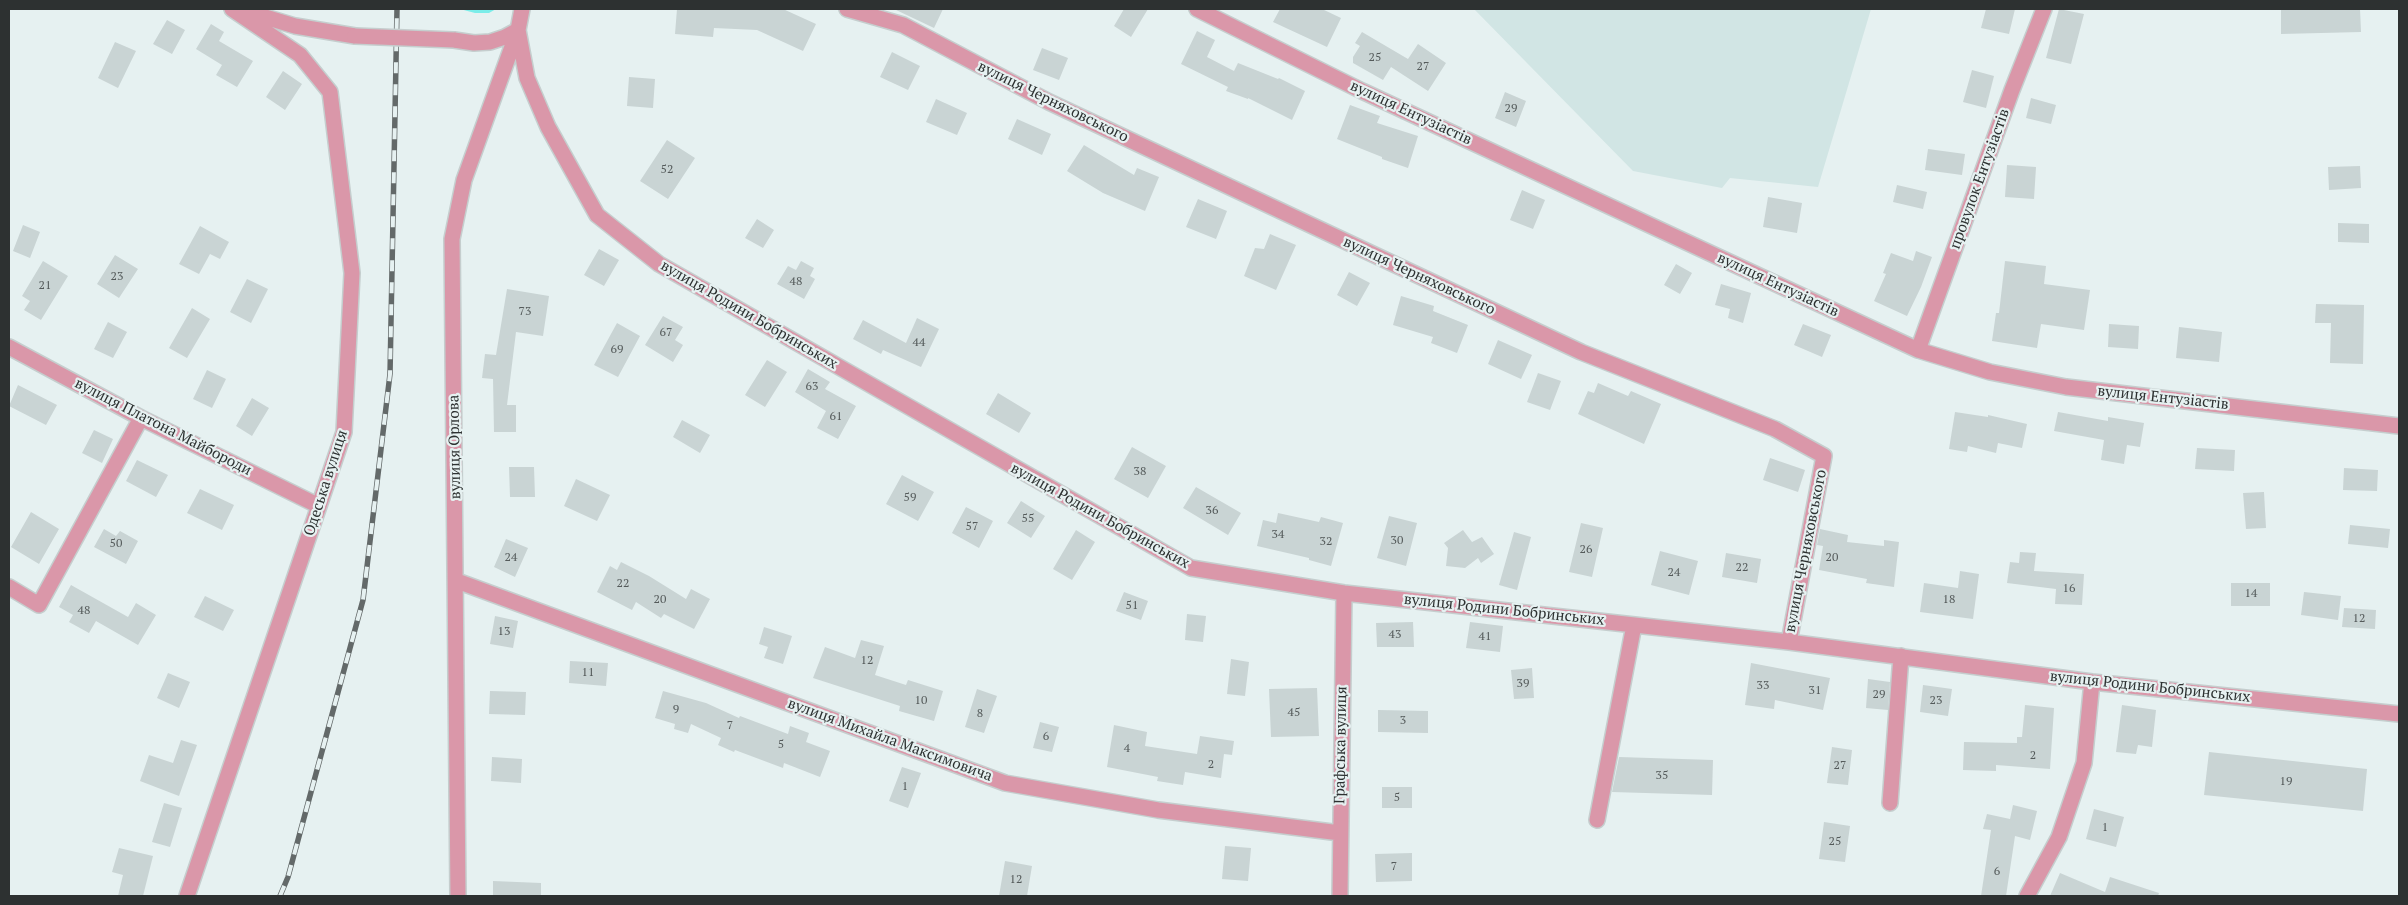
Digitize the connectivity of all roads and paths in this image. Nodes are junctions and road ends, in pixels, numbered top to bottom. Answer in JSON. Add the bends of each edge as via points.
{"nodes":[{"id":1,"x":232,"y":9,"type":"edge"},
{"id":2,"x":238,"y":9,"type":"edge"},
{"id":3,"x":522,"y":9,"type":"edge"},
{"id":4,"x":846,"y":9,"type":"edge"},
{"id":5,"x":1197,"y":9,"type":"edge"},
{"id":6,"x":2044,"y":9,"type":"edge"},
{"id":7,"x":518,"y":30,"type":"junction"},
{"id":8,"x":9,"y":347,"type":"edge"},
{"id":9,"x":1918,"y":350,"type":"junction"},
{"id":10,"x":141,"y":418,"type":"junction"},
{"id":11,"x":2399,"y":426,"type":"edge"},
{"id":12,"x":319,"y":506,"type":"junction"},
{"id":13,"x":457,"y":581,"type":"junction"},
{"id":14,"x":9,"y":587,"type":"edge"},
{"id":15,"x":1344,"y":593,"type":"junction"},
{"id":16,"x":1634,"y":625,"type":"junction"},
{"id":17,"x":1789,"y":642,"type":"junction"},
{"id":18,"x":1902,"y":656,"type":"junction"},
{"id":19,"x":2092,"y":682,"type":"junction"},
{"id":20,"x":2399,"y":714,"type":"edge"},
{"id":21,"x":1890,"y":803,"type":"dead end"},
{"id":22,"x":1597,"y":820,"type":"dead end"},
{"id":23,"x":1340,"y":833,"type":"junction"},
{"id":24,"x":187,"y":896,"type":"edge"},
{"id":25,"x":458,"y":896,"type":"edge"},
{"id":26,"x":1340,"y":896,"type":"edge"},
{"id":27,"x":2027,"y":896,"type":"edge"}],
"edges":[{"from":1,"to":12,"type":"street","name":"Одеська вулиця","via":[[300,55],[330,92],[352,273],[344,432]]},
{"from":2,"to":7,"type":"street","bridge":true,"via":[[295,26],[354,36],[474,43],[490,42]]},
{"from":3,"to":7,"type":"street","name":"вулиця Орлова"},
{"from":4,"to":17,"type":"street","name":"вулиця Черняховського","via":[[903,25],[1049,102],[1563,343],[1775,430],[1824,456]]},
{"from":5,"to":9,"type":"street","name":"вулиця Ентузіастів","via":[[1362,91]]},
{"from":6,"to":9,"type":"street","name":"провулок Ентузіастів"},
{"from":7,"to":13,"type":"street","name":"вулиця Орлова","via":[[464,180],[452,239]]},
{"from":7,"to":15,"type":"street","name":"вулиця Родини Бобринських","via":[[527,78],[548,127],[598,215],[659,264],[1191,568]]},
{"from":8,"to":10,"type":"street","name":"вулиця Платона Майбороди"},
{"from":9,"to":11,"type":"street","name":"вулиця Ентузіастів","via":[[1990,372],[2066,387]]},
{"from":10,"to":12,"type":"street","name":"вулиця Платона Майбороди"},
{"from":10,"to":14,"type":"street","via":[[39,605]]},
{"from":12,"to":24,"type":"street","name":"Одеська вулиця"},
{"from":13,"to":23,"type":"street","name":"вулиця Михайла Максимовича","via":[[1006,783],[1158,810]]},
{"from":13,"to":25,"type":"street","name":"вулиця Орлова"},
{"from":15,"to":16,"type":"street","name":"вулиця Родини Бобринських"},
{"from":15,"to":23,"type":"street","name":"Графська вулиця"},
{"from":16,"to":17,"type":"street","name":"вулиця Родини Бобринських"},
{"from":16,"to":22,"type":"street"},
{"from":17,"to":18,"type":"street","name":"вулиця Родини Бобринських"},
{"from":18,"to":19,"type":"street","name":"вулиця Родини Бобринських"},
{"from":18,"to":21,"type":"street"},
{"from":19,"to":20,"type":"street","name":"вулиця Родини Бобринських"},
{"from":19,"to":27,"type":"street","via":[[2084,764],[2059,837]]},
{"from":23,"to":26,"type":"street","name":"Графська вулиця"}]}
